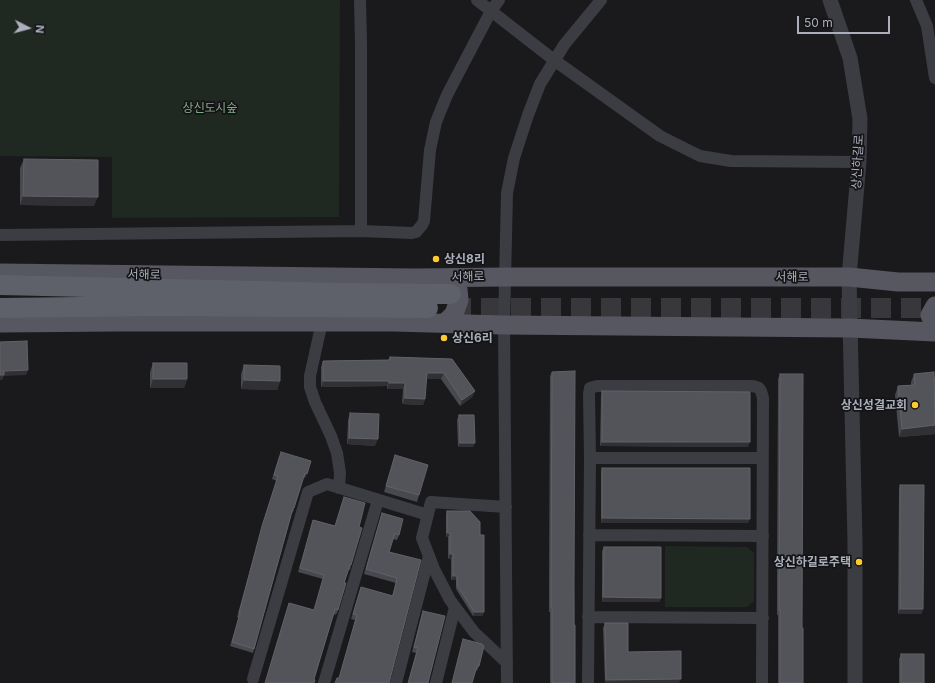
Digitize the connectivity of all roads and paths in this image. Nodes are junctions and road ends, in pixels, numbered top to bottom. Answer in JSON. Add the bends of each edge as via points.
{"nodes":[{"id":1,"x":360,"y":0,"type":"edge"},
{"id":2,"x":477,"y":0,"type":"edge"},
{"id":3,"x":499,"y":0,"type":"edge"},
{"id":4,"x":601,"y":0,"type":"edge"},
{"id":5,"x":830,"y":0,"type":"edge"},
{"id":6,"x":916,"y":0,"type":"edge"},
{"id":7,"x":491,"y":11,"type":"junction"},
{"id":8,"x":554,"y":60,"type":"junction"},
{"id":9,"x":935,"y":78,"type":"edge"},
{"id":10,"x":859,"y":162,"type":"junction"},
{"id":11,"x":361,"y":231,"type":"junction"},
{"id":12,"x":0,"y":235,"type":"edge"},
{"id":13,"x":0,"y":273,"type":"edge"},
{"id":14,"x":505,"y":277,"type":"junction"},
{"id":15,"x":849,"y":277,"type":"junction"},
{"id":16,"x":935,"y":282,"type":"edge"},
{"id":17,"x":0,"y":285,"type":"edge"},
{"id":18,"x":448,"y":301,"type":"junction"},
{"id":19,"x":935,"y":306,"type":"edge"},
{"id":20,"x":0,"y":308,"type":"edge"},
{"id":21,"x":322,"y":322,"type":"junction"},
{"id":22,"x":0,"y":323,"type":"edge"},
{"id":23,"x":504,"y":325,"type":"junction"},
{"id":24,"x":935,"y":325,"type":"edge"},
{"id":25,"x":850,"y":328,"type":"junction"},
{"id":26,"x":935,"y":332,"type":"edge"},
{"id":27,"x":590,"y":458,"type":"junction"},
{"id":28,"x":763,"y":458,"type":"junction"},
{"id":29,"x":339,"y":488,"type":"junction"},
{"id":30,"x":378,"y":500,"type":"junction"},
{"id":31,"x":506,"y":507,"type":"junction"},
{"id":32,"x":428,"y":515,"type":"junction"},
{"id":33,"x":589,"y":535,"type":"junction"},
{"id":34,"x":763,"y":536,"type":"junction"},
{"id":35,"x":429,"y":556,"type":"junction"},
{"id":36,"x":455,"y":607,"type":"junction"},
{"id":37,"x":588,"y":617,"type":"junction"},
{"id":38,"x":763,"y":618,"type":"junction"},
{"id":39,"x":507,"y":663,"type":"junction"},
{"id":40,"x":253,"y":679,"type":"dead end"},
{"id":41,"x":324,"y":683,"type":"edge"},
{"id":42,"x":396,"y":683,"type":"edge"},
{"id":43,"x":436,"y":683,"type":"edge"},
{"id":44,"x":507,"y":683,"type":"edge"},
{"id":45,"x":588,"y":683,"type":"edge"},
{"id":46,"x":762,"y":683,"type":"edge"},
{"id":47,"x":854,"y":683,"type":"edge"}],
"edges":[{"from":1,"to":11,"type":"street"},
{"from":2,"to":7,"type":"street"},
{"from":3,"to":7,"type":"street"},
{"from":4,"to":8,"type":"street"},
{"from":5,"to":10,"type":"street","name":"상신하길로","via":[[850,58],[860,118]]},
{"from":6,"to":9,"type":"street","via":[[927,26]]},
{"from":7,"to":8,"type":"street"},
{"from":7,"to":11,"type":"street","via":[[436,122],[430,150],[422,226],[412,233]]},
{"from":8,"to":10,"type":"street","via":[[660,136],[700,156],[731,162]]},
{"from":8,"to":14,"type":"street","via":[[540,84],[514,158],[507,193]]},
{"from":10,"to":15,"type":"street","name":"상신하길로"},
{"from":11,"to":12,"type":"street"},
{"from":13,"to":18,"type":"main road","name":"서해로","via":[[164,275]]},
{"from":14,"to":15,"type":"main road","name":"서해로"},
{"from":14,"to":18,"type":"main road","name":"서해로"},
{"from":14,"to":23,"type":"street"},
{"from":15,"to":16,"type":"main road","name":"서해로","via":[[898,282]]},
{"from":15,"to":25,"type":"street","name":"상신하길로"},
{"from":17,"to":18,"type":"highway","name":"서해로","via":[[343,293]]},
{"from":18,"to":20,"type":"highway","name":"서해로"},
{"from":18,"to":21,"type":"main road","name":"서해로"},
{"from":18,"to":23,"type":"main road","name":"서해로"},
{"from":19,"to":24,"type":"main road","via":[[930,315]]},
{"from":21,"to":22,"type":"main road","name":"서해로"},
{"from":21,"to":29,"type":"street","via":[[310,387],[337,453]]},
{"from":23,"to":25,"type":"main road","name":"서해로"},
{"from":23,"to":31,"type":"street"},
{"from":25,"to":26,"type":"main road","name":"서해로"},
{"from":25,"to":47,"type":"street","name":"상신하길로","via":[[855,543]]},
{"from":27,"to":28,"type":"street"},
{"from":27,"to":28,"type":"street","via":[[589,391],[590,388],[597,386],[759,388],[763,394]]},
{"from":27,"to":33,"type":"street"},
{"from":28,"to":34,"type":"street"},
{"from":29,"to":30,"type":"street"},
{"from":29,"to":40,"type":"street","via":[[327,484],[308,492]]},
{"from":30,"to":32,"type":"street"},
{"from":30,"to":41,"type":"street"},
{"from":31,"to":32,"type":"street","via":[[431,502]]},
{"from":31,"to":39,"type":"street"},
{"from":32,"to":35,"type":"street","via":[[422,538]]},
{"from":33,"to":34,"type":"street"},
{"from":33,"to":37,"type":"street"},
{"from":34,"to":38,"type":"street"},
{"from":35,"to":36,"type":"street"},
{"from":35,"to":42,"type":"street"},
{"from":36,"to":39,"type":"street","via":[[474,632]]},
{"from":36,"to":43,"type":"street"},
{"from":37,"to":38,"type":"street"},
{"from":37,"to":45,"type":"street"},
{"from":38,"to":46,"type":"street"},
{"from":39,"to":44,"type":"street"}]}
